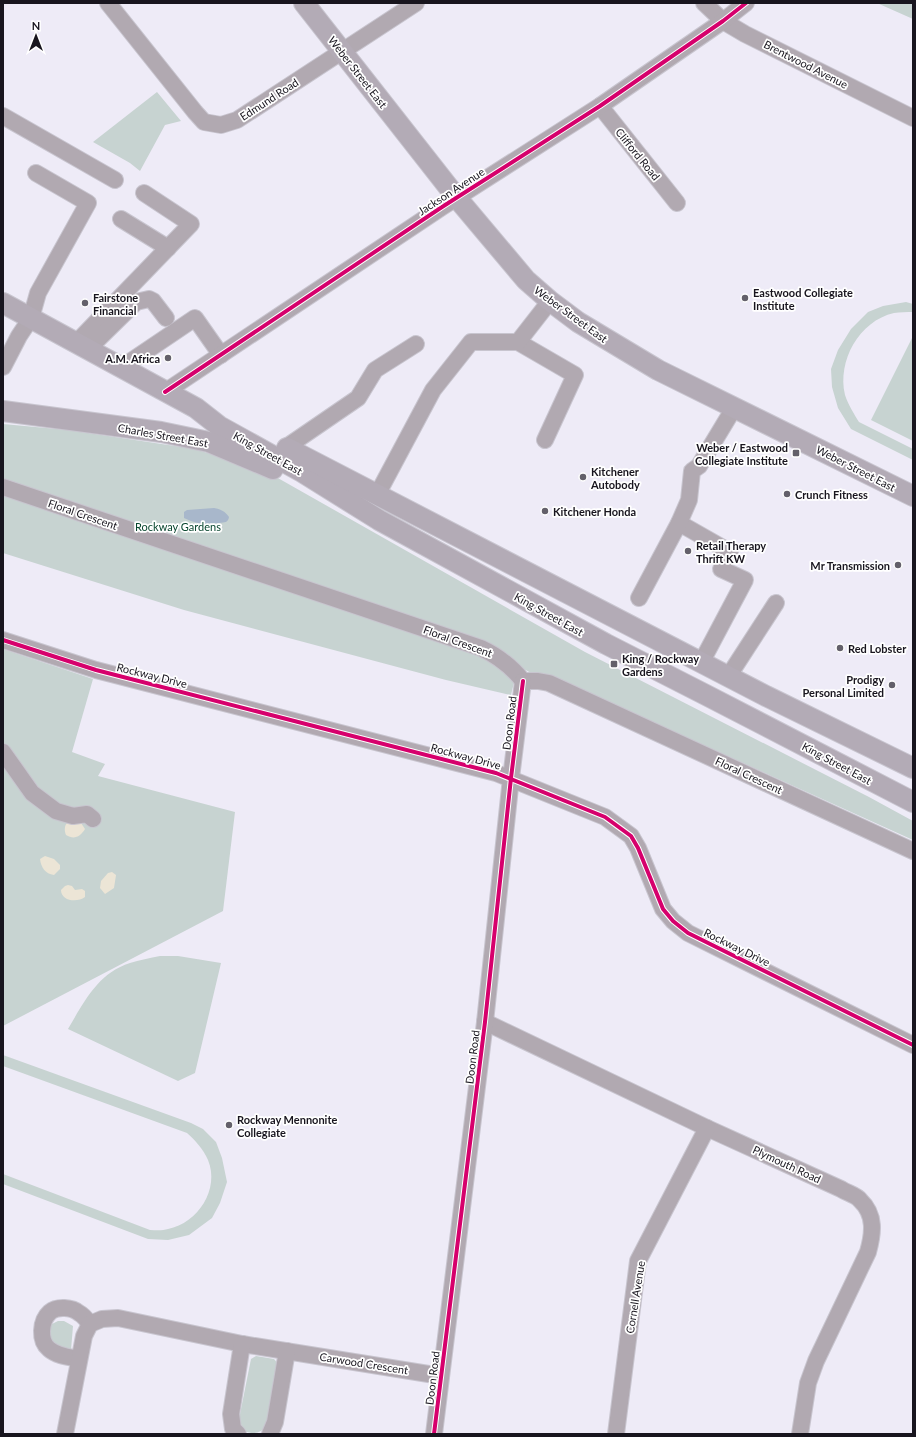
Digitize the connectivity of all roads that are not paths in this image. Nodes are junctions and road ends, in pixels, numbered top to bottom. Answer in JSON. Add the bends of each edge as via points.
{"nodes":[{"id":1,"x":108,"y":3,"type":"edge"},
{"id":2,"x":304,"y":3,"type":"edge"},
{"id":3,"x":416,"y":3,"type":"edge"},
{"id":4,"x":704,"y":3,"type":"edge"},
{"id":5,"x":746,"y":3,"type":"edge"},
{"id":6,"x":723,"y":21,"type":"junction"},
{"id":7,"x":342,"y":52,"type":"junction"},
{"id":8,"x":600,"y":106,"type":"junction"},
{"id":9,"x":3,"y":116,"type":"edge"},
{"id":10,"x":913,"y":118,"type":"edge"},
{"id":11,"x":36,"y":174,"type":"dead end"},
{"id":12,"x":115,"y":180,"type":"dead end"},
{"id":13,"x":144,"y":194,"type":"dead end"},
{"id":14,"x":457,"y":198,"type":"junction"},
{"id":15,"x":677,"y":203,"type":"dead end"},
{"id":16,"x":122,"y":219,"type":"dead end"},
{"id":17,"x":168,"y":248,"type":"junction"},
{"id":18,"x":550,"y":301,"type":"junction"},
{"id":19,"x":3,"y":303,"type":"edge"},
{"id":20,"x":31,"y":318,"type":"junction"},
{"id":21,"x":166,"y":318,"type":"dead end"},
{"id":22,"x":11,"y":335,"type":"edge"},
{"id":23,"x":518,"y":342,"type":"junction"},
{"id":24,"x":416,"y":344,"type":"dead end"},
{"id":25,"x":82,"y":346,"type":"junction"},
{"id":26,"x":221,"y":355,"type":"junction"},
{"id":27,"x":3,"y":367,"type":"edge"},
{"id":28,"x":121,"y":368,"type":"junction"},
{"id":29,"x":165,"y":392,"type":"junction"},
{"id":30,"x":196,"y":408,"type":"junction"},
{"id":31,"x":734,"y":408,"type":"junction"},
{"id":32,"x":3,"y":411,"type":"edge"},
{"id":33,"x":545,"y":440,"type":"dead end"},
{"id":34,"x":285,"y":448,"type":"junction"},
{"id":35,"x":3,"y":487,"type":"edge"},
{"id":36,"x":377,"y":495,"type":"junction"},
{"id":37,"x":913,"y":496,"type":"edge"},
{"id":38,"x":379,"y":520,"type":"junction"},
{"id":39,"x":679,"y":523,"type":"junction"},
{"id":40,"x":639,"y":598,"type":"dead end"},
{"id":41,"x":776,"y":603,"type":"dead end"},
{"id":42,"x":3,"y":640,"type":"edge"},
{"id":43,"x":701,"y":663,"type":"junction"},
{"id":44,"x":728,"y":677,"type":"junction"},
{"id":45,"x":523,"y":681,"type":"junction"},
{"id":46,"x":3,"y":752,"type":"edge"},
{"id":47,"x":913,"y":768,"type":"edge"},
{"id":48,"x":511,"y":778,"type":"junction"},
{"id":49,"x":913,"y":802,"type":"edge"},
{"id":50,"x":93,"y":819,"type":"dead end"},
{"id":51,"x":913,"y":851,"type":"edge"},
{"id":52,"x":485,"y":1022,"type":"junction"},
{"id":53,"x":913,"y":1045,"type":"edge"},
{"id":54,"x":708,"y":1128,"type":"junction"},
{"id":55,"x":90,"y":1324,"type":"junction"},
{"id":56,"x":242,"y":1344,"type":"junction"},
{"id":57,"x":287,"y":1351,"type":"junction"},
{"id":58,"x":79,"y":1359,"type":"junction"},
{"id":59,"x":441,"y":1376,"type":"junction"},
{"id":60,"x":65,"y":1434,"type":"edge"},
{"id":61,"x":238,"y":1434,"type":"edge"},
{"id":62,"x":270,"y":1434,"type":"edge"},
{"id":63,"x":434,"y":1434,"type":"edge"},
{"id":64,"x":616,"y":1434,"type":"edge"},
{"id":65,"x":800,"y":1434,"type":"edge"}],
"edges":[{"from":1,"to":7,"type":"street","name":"Edmund Road","via":[[204,122],[221,125],[238,120]]},
{"from":2,"to":7,"type":"main road","name":"Weber Street East"},
{"from":3,"to":7,"type":"street","name":"Edmund Road"},
{"from":4,"to":6,"type":"street","name":"Brentwood Avenue"},
{"from":5,"to":6,"type":"street","name":"Jackson Avenue"},
{"from":6,"to":8,"type":"street","name":"Jackson Avenue"},
{"from":6,"to":10,"type":"street","name":"Brentwood Avenue"},
{"from":7,"to":14,"type":"main road","name":"Weber Street East"},
{"from":8,"to":14,"type":"street","name":"Jackson Avenue"},
{"from":8,"to":15,"type":"street","name":"Clifford Road"},
{"from":9,"to":12,"type":"street"},
{"from":11,"to":20,"type":"street","via":[[88,203],[38,293]]},
{"from":13,"to":17,"type":"street","via":[[191,224]]},
{"from":14,"to":18,"type":"main road","name":"Weber Street East","via":[[526,280]]},
{"from":14,"to":26,"type":"street","name":"Jackson Avenue"},
{"from":16,"to":17,"type":"street"},
{"from":17,"to":25,"type":"street"},
{"from":18,"to":23,"type":"street"},
{"from":18,"to":31,"type":"main road","name":"Weber Street East","via":[[578,322],[652,366]]},
{"from":19,"to":20,"type":"main road","name":"King Street East"},
{"from":20,"to":22,"type":"street"},
{"from":20,"to":25,"type":"main road","name":"King Street East"},
{"from":21,"to":25,"type":"street","via":[[153,301],[148,299],[136,302]]},
{"from":22,"to":27,"type":"street"},
{"from":23,"to":33,"type":"street","via":[[575,375]]},
{"from":23,"to":36,"type":"street","via":[[471,342],[433,390]]},
{"from":24,"to":34,"type":"street","via":[[375,370],[358,398]]},
{"from":25,"to":28,"type":"main road","name":"King Street East"},
{"from":26,"to":28,"type":"street","via":[[195,318]]},
{"from":26,"to":29,"type":"street","name":"Jackson Avenue"},
{"from":28,"to":29,"type":"main road","name":"King Street East"},
{"from":29,"to":30,"type":"main road","name":"King Street East"},
{"from":30,"to":34,"type":"main road","name":"King Street East","via":[[227,417]]},
{"from":30,"to":38,"type":"main road","name":"King Street East","via":[[219,426],[302,472]]},
{"from":31,"to":37,"type":"main road","name":"Weber Street East"},
{"from":31,"to":39,"type":"street","via":[[699,466],[692,471],[689,500]]},
{"from":32,"to":38,"type":"main road","name":"Charles Street East","via":[[161,432],[209,442],[268,466],[317,493]]},
{"from":34,"to":36,"type":"main road","name":"King Street East"},
{"from":35,"to":45,"type":"street","name":"Floral Crescent","via":[[481,648],[496,655],[515,670]]},
{"from":36,"to":43,"type":"main road","name":"King Street East"},
{"from":38,"to":49,"type":"main road","name":"King Street East","via":[[606,644]]},
{"from":39,"to":40,"type":"street"},
{"from":39,"to":43,"type":"street","via":[[730,552],[721,569],[745,580]]},
{"from":41,"to":44,"type":"street"},
{"from":42,"to":48,"type":"street","name":"Rockway Drive","via":[[96,670]]},
{"from":43,"to":44,"type":"main road","name":"King Street East"},
{"from":44,"to":47,"type":"main road","name":"King Street East"},
{"from":45,"to":48,"type":"street","name":"Doon Road"},
{"from":45,"to":51,"type":"street","name":"Floral Crescent","via":[[549,683]]},
{"from":46,"to":50,"type":"street","via":[[32,793],[56,811],[73,816],[87,814]]},
{"from":48,"to":52,"type":"street","name":"Doon Road"},
{"from":48,"to":53,"type":"street","name":"Rockway Drive","via":[[605,817],[630,836],[638,848],[663,909],[688,933]]},
{"from":52,"to":54,"type":"street","name":"Plymouth Road"},
{"from":52,"to":59,"type":"street","name":"Doon Road"},
{"from":54,"to":64,"type":"street","name":"Cornell Avenue","via":[[638,1261]]},
{"from":54,"to":65,"type":"street","name":"Plymouth Road","via":[[860,1199],[872,1221],[873,1235],[868,1252],[816,1360],[808,1383]]},
{"from":55,"to":56,"type":"street","name":"Carwood Crescent","via":[[102,1319],[118,1318]]},
{"from":55,"to":58,"type":"street","via":[[84,1336]]},
{"from":55,"to":58,"type":"street","via":[[80,1313],[70,1308],[50,1312],[44,1322],[43,1342],[49,1349],[57,1354]]},
{"from":56,"to":57,"type":"street","name":"Carwood Crescent"},
{"from":56,"to":61,"type":"street","via":[[231,1414],[233,1429]]},
{"from":57,"to":59,"type":"street","name":"Carwood Crescent"},
{"from":57,"to":62,"type":"street","via":[[275,1422]]},
{"from":58,"to":60,"type":"street"},
{"from":59,"to":63,"type":"street","name":"Doon Road"}]}
